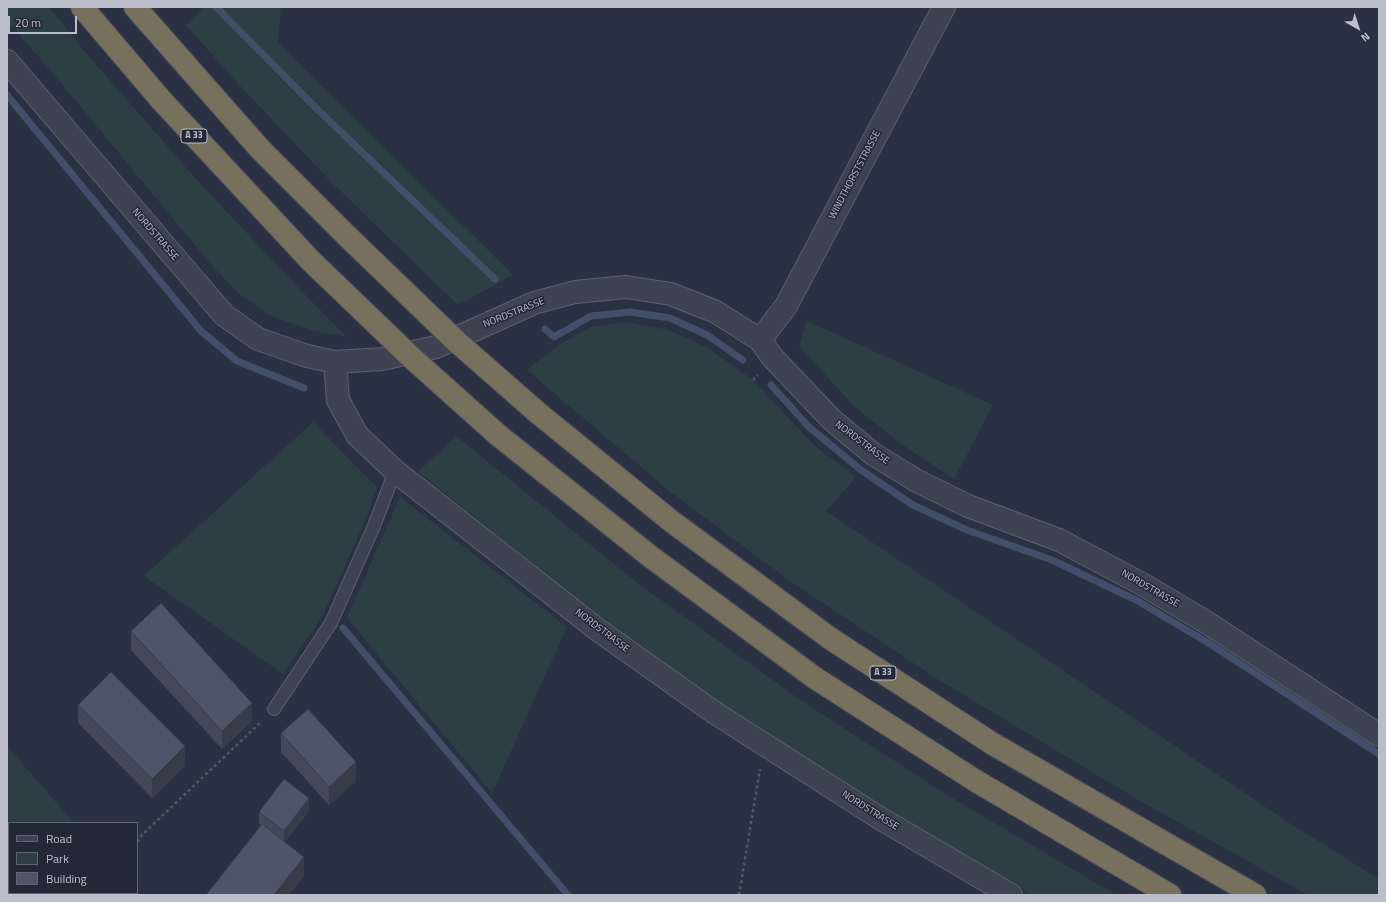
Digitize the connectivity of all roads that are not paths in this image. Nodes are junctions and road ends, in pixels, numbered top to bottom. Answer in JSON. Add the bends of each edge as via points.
{"nodes":[{"id":1,"x":82,"y":7,"type":"edge"},
{"id":2,"x":135,"y":7,"type":"edge"},
{"id":3,"x":944,"y":7,"type":"edge"},
{"id":4,"x":7,"y":61,"type":"edge"},
{"id":5,"x":760,"y":340,"type":"junction"},
{"id":6,"x":335,"y":362,"type":"junction"},
{"id":7,"x":395,"y":471,"type":"junction"},
{"id":8,"x":274,"y":709,"type":"road end"},
{"id":9,"x":1379,"y":735,"type":"edge"},
{"id":10,"x":1011,"y":895,"type":"edge"},
{"id":11,"x":1170,"y":895,"type":"edge"},
{"id":12,"x":1255,"y":895,"type":"edge"}],
"edges":[{"from":1,"to":11,"type":"highway","number":"A 33","bridge":true,"via":[[162,101],[311,261],[412,358],[498,434],[650,557],[815,678],[976,781]]},
{"from":2,"to":12,"type":"highway","number":"A 33","bridge":true,"via":[[260,149],[457,342],[538,413],[671,521],[831,639],[993,744]]},
{"from":3,"to":5,"type":"street","name":"WINDTHORSTSTRASSE","via":[[786,306]]},
{"from":4,"to":6,"type":"street","name":"NORDSTRASSE","via":[[224,315],[258,339],[307,356]]},
{"from":5,"to":6,"type":"street","name":"NORDSTRASSE","via":[[716,312],[672,294],[626,287],[575,292],[534,303],[436,347],[382,359]]},
{"from":5,"to":9,"type":"street","name":"NORDSTRASSE","via":[[773,358],[832,420],[873,454],[917,481],[968,506],[1059,540],[1142,584],[1206,622]]},
{"from":6,"to":7,"type":"street","name":"NORDSTRASSE","via":[[338,400],[344,412],[358,435]]},
{"from":7,"to":8,"type":"lane","via":[[331,623]]},
{"from":7,"to":10,"type":"street","name":"NORDSTRASSE","via":[[598,630],[715,713],[878,817]]}]}
